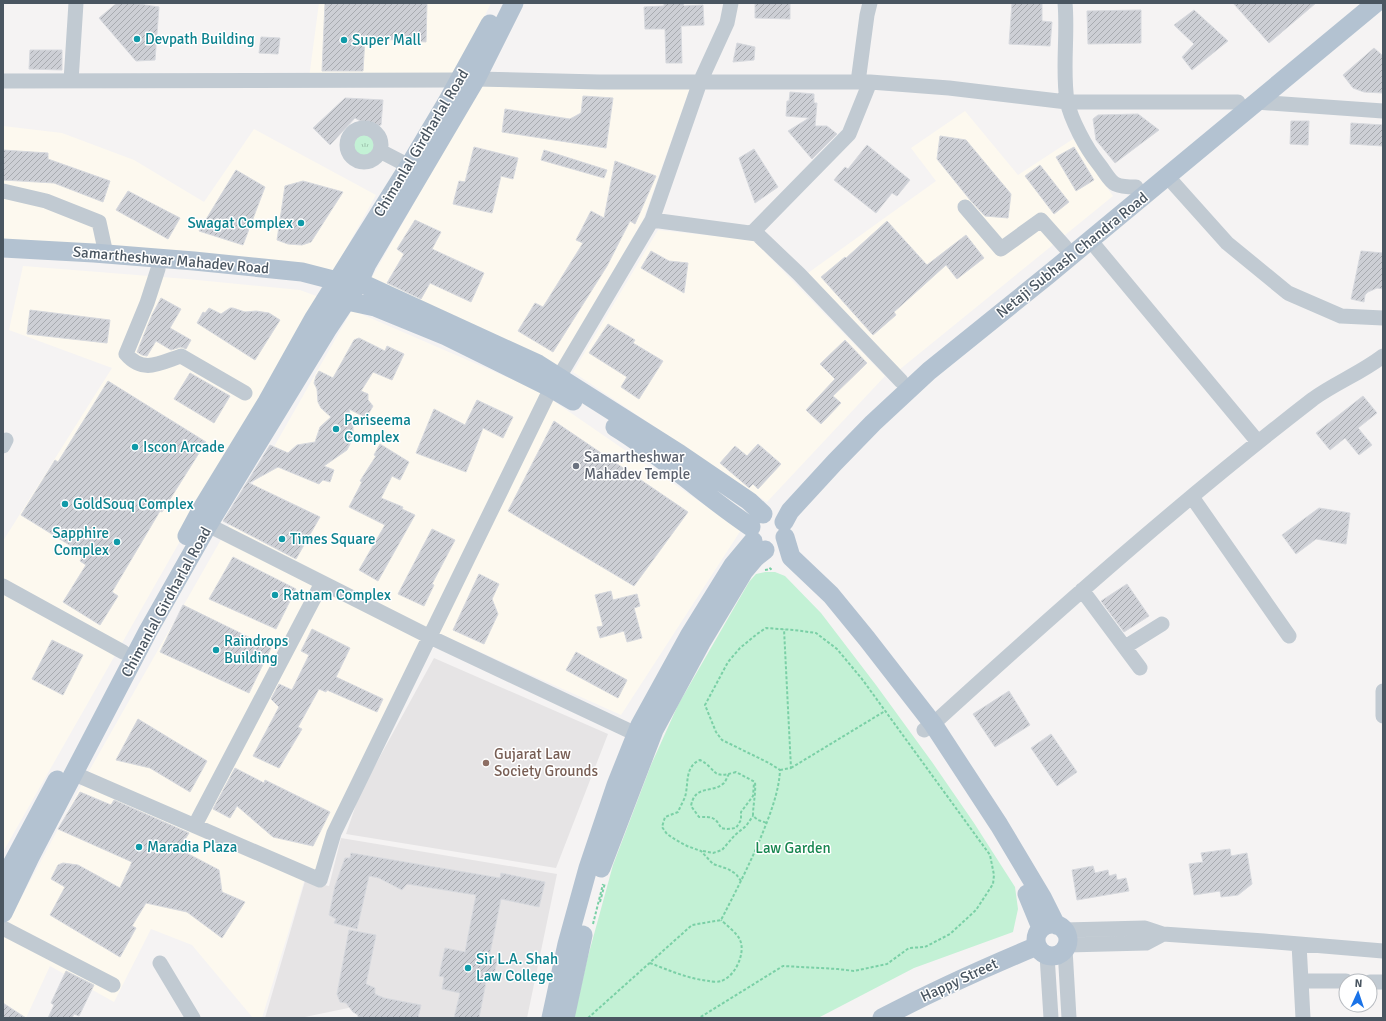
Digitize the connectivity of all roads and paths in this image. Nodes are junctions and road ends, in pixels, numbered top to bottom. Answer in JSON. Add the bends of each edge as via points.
{"nodes":[{"id":1,"x":76,"y":3,"type":"edge"},
{"id":2,"x":501,"y":3,"type":"edge"},
{"id":3,"x":514,"y":3,"type":"edge"},
{"id":4,"x":731,"y":3,"type":"edge"},
{"id":5,"x":870,"y":3,"type":"edge"},
{"id":6,"x":1065,"y":3,"type":"edge"},
{"id":7,"x":1358,"y":3,"type":"edge"},
{"id":8,"x":1376,"y":3,"type":"edge"},
{"id":9,"x":467,"y":80,"type":"junction"},
{"id":10,"x":3,"y":81,"type":"edge"},
{"id":11,"x":71,"y":81,"type":"junction"},
{"id":12,"x":700,"y":82,"type":"junction"},
{"id":13,"x":864,"y":82,"type":"junction"},
{"id":14,"x":1067,"y":102,"type":"junction"},
{"id":15,"x":1247,"y":102,"type":"junction"},
{"id":16,"x":1383,"y":111,"type":"edge"},
{"id":17,"x":380,"y":151,"type":"dead end"},
{"id":18,"x":409,"y":166,"type":"junction"},
{"id":19,"x":1167,"y":176,"type":"junction"},
{"id":20,"x":1136,"y":187,"type":"junction"},
{"id":21,"x":3,"y":191,"type":"edge"},
{"id":22,"x":965,"y":207,"type":"dead end"},
{"id":23,"x":652,"y":220,"type":"junction"},
{"id":24,"x":753,"y":232,"type":"junction"},
{"id":25,"x":1090,"y":240,"type":"junction"},
{"id":26,"x":1065,"y":246,"type":"junction"},
{"id":27,"x":3,"y":248,"type":"edge"},
{"id":28,"x":106,"y":254,"type":"junction"},
{"id":29,"x":3,"y":259,"type":"edge"},
{"id":30,"x":158,"y":269,"type":"junction"},
{"id":31,"x":359,"y":282,"type":"junction"},
{"id":32,"x":338,"y":291,"type":"junction"},
{"id":33,"x":1383,"y":318,"type":"edge"},
{"id":34,"x":1383,"y":356,"type":"edge"},
{"id":35,"x":901,"y":381,"type":"junction"},
{"id":36,"x":555,"y":383,"type":"junction"},
{"id":37,"x":245,"y":393,"type":"dead end"},
{"id":38,"x":1258,"y":442,"type":"junction"},
{"id":39,"x":1192,"y":497,"type":"junction"},
{"id":40,"x":208,"y":525,"type":"junction"},
{"id":41,"x":769,"y":532,"type":"junction"},
{"id":42,"x":322,"y":583,"type":"junction"},
{"id":43,"x":3,"y":586,"type":"edge"},
{"id":44,"x":1082,"y":590,"type":"junction"},
{"id":45,"x":1162,"y":624,"type":"dead end"},
{"id":46,"x":784,"y":629,"type":"junction"},
{"id":47,"x":1289,"y":636,"type":"dead end"},
{"id":48,"x":430,"y":637,"type":"junction"},
{"id":49,"x":1124,"y":647,"type":"junction"},
{"id":50,"x":123,"y":652,"type":"junction"},
{"id":51,"x":1140,"y":668,"type":"dead end"},
{"id":52,"x":1383,"y":690,"type":"edge"},
{"id":53,"x":885,"y":711,"type":"junction"},
{"id":54,"x":1383,"y":716,"type":"edge"},
{"id":55,"x":929,"y":727,"type":"junction"},
{"id":56,"x":636,"y":734,"type":"junction"},
{"id":57,"x":791,"y":768,"type":"junction"},
{"id":58,"x":780,"y":770,"type":"junction"},
{"id":59,"x":75,"y":774,"type":"junction"},
{"id":60,"x":729,"y":774,"type":"junction"},
{"id":61,"x":755,"y":782,"type":"junction"},
{"id":62,"x":753,"y":816,"type":"junction"},
{"id":63,"x":767,"y":823,"type":"junction"},
{"id":64,"x":194,"y":825,"type":"junction"},
{"id":65,"x":702,"y":851,"type":"junction"},
{"id":66,"x":3,"y":881,"type":"edge"},
{"id":67,"x":741,"y":881,"type":"junction"},
{"id":68,"x":3,"y":913,"type":"edge"},
{"id":69,"x":721,"y":920,"type":"junction"},
{"id":70,"x":3,"y":928,"type":"edge"},
{"id":71,"x":1059,"y":935,"type":"junction"},
{"id":72,"x":1299,"y":944,"type":"junction"},
{"id":73,"x":1042,"y":951,"type":"junction"},
{"id":74,"x":1383,"y":951,"type":"edge"},
{"id":75,"x":650,"y":963,"type":"junction"},
{"id":76,"x":160,"y":964,"type":"dead end"},
{"id":77,"x":1301,"y":980,"type":"junction"},
{"id":78,"x":1338,"y":981,"type":"edge"},
{"id":79,"x":112,"y":985,"type":"dead end"},
{"id":80,"x":193,"y":1018,"type":"edge"},
{"id":81,"x":551,"y":1018,"type":"edge"},
{"id":82,"x":565,"y":1018,"type":"edge"},
{"id":83,"x":588,"y":1018,"type":"edge"},
{"id":84,"x":699,"y":1018,"type":"edge"},
{"id":85,"x":882,"y":1018,"type":"edge"},
{"id":86,"x":1051,"y":1018,"type":"edge"},
{"id":87,"x":1069,"y":1018,"type":"edge"},
{"id":88,"x":1303,"y":1018,"type":"edge"}],
"edges":[{"from":1,"to":11,"type":"street"},
{"from":2,"to":9,"type":"main road","name":"Chimanlal Girdharlal Road"},
{"from":3,"to":9,"type":"main road","name":"Chimanlal Girdharlal Road"},
{"from":4,"to":12,"type":"street","via":[[726,23]]},
{"from":5,"to":13,"type":"street","via":[[867,15]]},
{"from":6,"to":14,"type":"street"},
{"from":7,"to":15,"type":"main road","name":"Netaji Subhash Chandra Road"},
{"from":8,"to":15,"type":"main road","name":"Netaji Subhash Chandra Road"},
{"from":9,"to":11,"type":"street"},
{"from":9,"to":12,"type":"street"},
{"from":9,"to":18,"type":"main road","name":"Chimanlal Girdharlal Road"},
{"from":9,"to":31,"type":"main road","name":"Chimanlal Girdharlal Road"},
{"from":10,"to":11,"type":"street"},
{"from":12,"to":13,"type":"street"},
{"from":12,"to":23,"type":"street"},
{"from":13,"to":14,"type":"street","via":[[949,88]]},
{"from":13,"to":24,"type":"street","via":[[849,134]]},
{"from":14,"to":15,"type":"street"},
{"from":14,"to":20,"type":"street","via":[[1089,152],[1111,182],[1123,187]]},
{"from":15,"to":16,"type":"street"},
{"from":15,"to":19,"type":"main road","name":"Netaji Subhash Chandra Road"},
{"from":15,"to":20,"type":"main road","name":"Netaji Subhash Chandra Road"},
{"from":17,"to":18,"type":"street"},
{"from":18,"to":32,"type":"main road","name":"Chimanlal Girdharlal Road"},
{"from":19,"to":25,"type":"main road","name":"Netaji Subhash Chandra Road"},
{"from":19,"to":33,"type":"street","via":[[1227,243],[1288,293],[1340,316]]},
{"from":20,"to":26,"type":"main road","name":"Netaji Subhash Chandra Road"},
{"from":21,"to":28,"type":"street","via":[[46,201],[99,222]]},
{"from":22,"to":26,"type":"street","via":[[1001,249],[1041,220]]},
{"from":23,"to":24,"type":"street"},
{"from":23,"to":36,"type":"street"},
{"from":24,"to":35,"type":"street","via":[[799,274]]},
{"from":25,"to":38,"type":"street"},
{"from":25,"to":41,"type":"main road","name":"Netaji Subhash Chandra Road","via":[[929,370],[873,423]]},
{"from":26,"to":35,"type":"main road","name":"Netaji Subhash Chandra Road"},
{"from":27,"to":28,"type":"main road","name":"Samartheshwar Mahadev Road"},
{"from":28,"to":32,"type":"main road","name":"Samartheshwar Mahadev Road","via":[[302,272]]},
{"from":29,"to":30,"type":"main road","name":"Samartheshwar Mahadev Road"},
{"from":30,"to":32,"type":"main road","name":"Samartheshwar Mahadev Road","via":[[300,284]]},
{"from":30,"to":37,"type":"street","via":[[126,354],[132,361],[145,367],[181,356]]},
{"from":31,"to":32,"type":"main road","name":"Chimanlal Girdharlal Road"},
{"from":31,"to":36,"type":"main road","via":[[538,364]]},
{"from":32,"to":36,"type":"main road"},
{"from":32,"to":40,"type":"main road","name":"Chimanlal Girdharlal Road","via":[[327,330]]},
{"from":32,"to":50,"type":"main road","name":"Chimanlal Girdharlal Road","via":[[314,318]]},
{"from":34,"to":38,"type":"street","via":[[1315,398]]},
{"from":35,"to":41,"type":"main road","name":"Netaji Subhash Chandra Road","via":[[826,455]]},
{"from":36,"to":41,"type":"main road","via":[[670,466],[723,508]]},
{"from":36,"to":48,"type":"street"},
{"from":38,"to":39,"type":"street"},
{"from":39,"to":44,"type":"street"},
{"from":39,"to":47,"type":"street"},
{"from":40,"to":42,"type":"street"},
{"from":40,"to":59,"type":"main road","name":"Chimanlal Girdharlal Road","via":[[148,632]]},
{"from":41,"to":55,"type":"main road","via":[[835,600],[867,639]]},
{"from":41,"to":56,"type":"main road","name":"Netaji Subhash Chandra Road","via":[[733,565],[689,636]]},
{"from":41,"to":82,"type":"main road","name":"Netaji Subhash Chandra Road","via":[[756,558],[744,571],[702,641],[654,730],[600,872],[580,946]]},
{"from":42,"to":48,"type":"street"},
{"from":42,"to":64,"type":"street"},
{"from":43,"to":50,"type":"street"},
{"from":44,"to":49,"type":"street"},
{"from":44,"to":55,"type":"street"},
{"from":45,"to":49,"type":"street"},
{"from":46,"to":53,"type":"path","via":[[816,634],[837,649]]},
{"from":46,"to":57,"type":"path"},
{"from":46,"to":58,"type":"path","via":[[766,628],[740,648],[728,662],[705,705],[722,740]]},
{"from":48,"to":56,"type":"street"},
{"from":48,"to":64,"type":"street","via":[[334,833],[320,880]]},
{"from":49,"to":51,"type":"street"},
{"from":50,"to":66,"type":"main road","name":"Chimanlal Girdharlal Road"},
{"from":52,"to":54,"type":"street"},
{"from":53,"to":57,"type":"path"},
{"from":53,"to":84,"type":"path","via":[[990,855],[993,884],[976,910],[950,934],[925,947],[909,948],[887,964],[854,971],[783,966]]},
{"from":55,"to":71,"type":"main road","via":[[999,825],[1042,897]]},
{"from":56,"to":81,"type":"main road","name":"Netaji Subhash Chandra Road","via":[[588,868],[567,944]]},
{"from":57,"to":58,"type":"path"},
{"from":58,"to":63,"type":"path","via":[[774,807]]},
{"from":59,"to":64,"type":"street"},
{"from":59,"to":68,"type":"main road","name":"Chimanlal Girdharlal Road"},
{"from":60,"to":61,"type":"path","via":[[736,772]]},
{"from":60,"to":61,"type":"path","via":[[724,782],[716,787],[696,794],[691,806],[697,816],[710,817],[717,821],[721,828],[736,828],[741,820],[741,812],[753,796]]},
{"from":60,"to":65,"type":"path","via":[[721,776],[712,772],[708,764],[700,760],[694,763],[688,772],[686,796],[678,812],[665,817],[662,827],[667,834],[687,846]]},
{"from":61,"to":62,"type":"path"},
{"from":62,"to":63,"type":"path"},
{"from":62,"to":65,"type":"path","via":[[722,850],[713,853]]},
{"from":63,"to":67,"type":"path"},
{"from":65,"to":67,"type":"path","via":[[713,864],[728,868]]},
{"from":67,"to":69,"type":"path"},
{"from":69,"to":75,"type":"path","via":[[692,925]]},
{"from":69,"to":75,"type":"path","via":[[740,939],[742,949],[740,962],[722,981],[687,976]]},
{"from":70,"to":79,"type":"street"},
{"from":71,"to":72,"type":"street","via":[[1145,928],[1163,934]]},
{"from":71,"to":73,"type":"main road","name":"Happy Street","via":[[1056,955]]},
{"from":71,"to":73,"type":"main road","via":[[1036,936]]},
{"from":71,"to":87,"type":"street"},
{"from":72,"to":74,"type":"street"},
{"from":72,"to":77,"type":"street"},
{"from":73,"to":85,"type":"main road","name":"Happy Street","via":[[965,976]]},
{"from":73,"to":86,"type":"street"},
{"from":75,"to":83,"type":"path"},
{"from":76,"to":80,"type":"street"},
{"from":77,"to":78,"type":"street"},
{"from":77,"to":88,"type":"street"}]}
